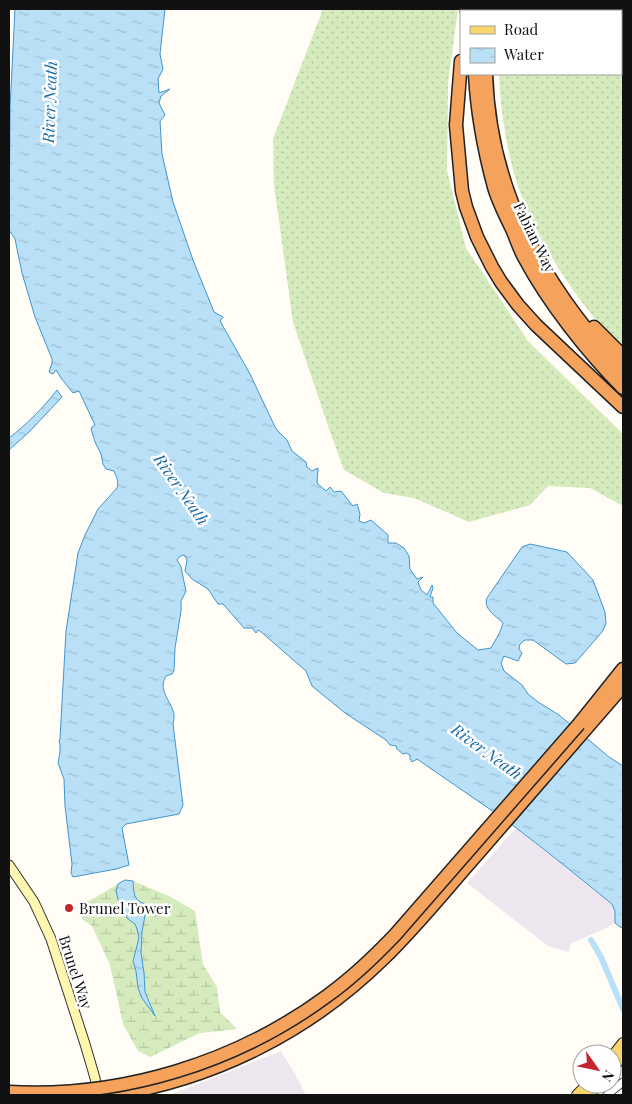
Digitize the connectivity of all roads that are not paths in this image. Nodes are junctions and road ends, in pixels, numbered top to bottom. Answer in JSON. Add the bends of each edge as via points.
{"nodes":[{"id":1,"x":460,"y":74,"type":"edge"},
{"id":2,"x":475,"y":75,"type":"edge"},
{"id":3,"x":486,"y":75,"type":"edge"},
{"id":4,"x":549,"y":277,"type":"junction"},
{"id":5,"x":623,"y":356,"type":"edge"},
{"id":6,"x":623,"y":372,"type":"edge"},
{"id":7,"x":623,"y":388,"type":"edge"},
{"id":8,"x":623,"y":407,"type":"edge"},
{"id":9,"x":623,"y":669,"type":"edge"},
{"id":10,"x":623,"y":673,"type":"edge"},
{"id":11,"x":623,"y":686,"type":"edge"},
{"id":12,"x":578,"y":724,"type":"junction"},
{"id":13,"x":9,"y":865,"type":"edge"},
{"id":14,"x":623,"y":1082,"type":"edge"},
{"id":15,"x":9,"y":1092,"type":"edge"},
{"id":16,"x":98,"y":1095,"type":"edge"},
{"id":17,"x":112,"y":1095,"type":"edge"},
{"id":18,"x":607,"y":1095,"type":"edge"}],
"edges":[{"from":1,"to":8,"type":"highway","via":[[456,125],[462,191],[487,258],[518,306]]},
{"from":2,"to":7,"type":"highway","name":"Fabian Way","via":[[479,118],[495,188],[524,257],[565,320]]},
{"from":3,"to":4,"type":"highway","name":"Fabian Way","via":[[490,122],[502,175],[520,225]]},
{"from":4,"to":5,"type":"highway"},
{"from":4,"to":6,"type":"highway","name":"Fabian Way","via":[[579,321]]},
{"from":9,"to":12,"type":"highway"},
{"from":10,"to":12,"type":"highway"},
{"from":11,"to":17,"type":"highway","via":[[422,918],[348,991],[294,1029],[234,1060],[165,1084]]},
{"from":12,"to":15,"type":"highway","bridge":true,"via":[[395,935],[340,986],[297,1016],[239,1048],[165,1075],[79,1090]]},
{"from":13,"to":16,"type":"street","name":"Brunel Way","via":[[34,902],[51,939]]},
{"from":14,"to":18,"type":"street"}]}
